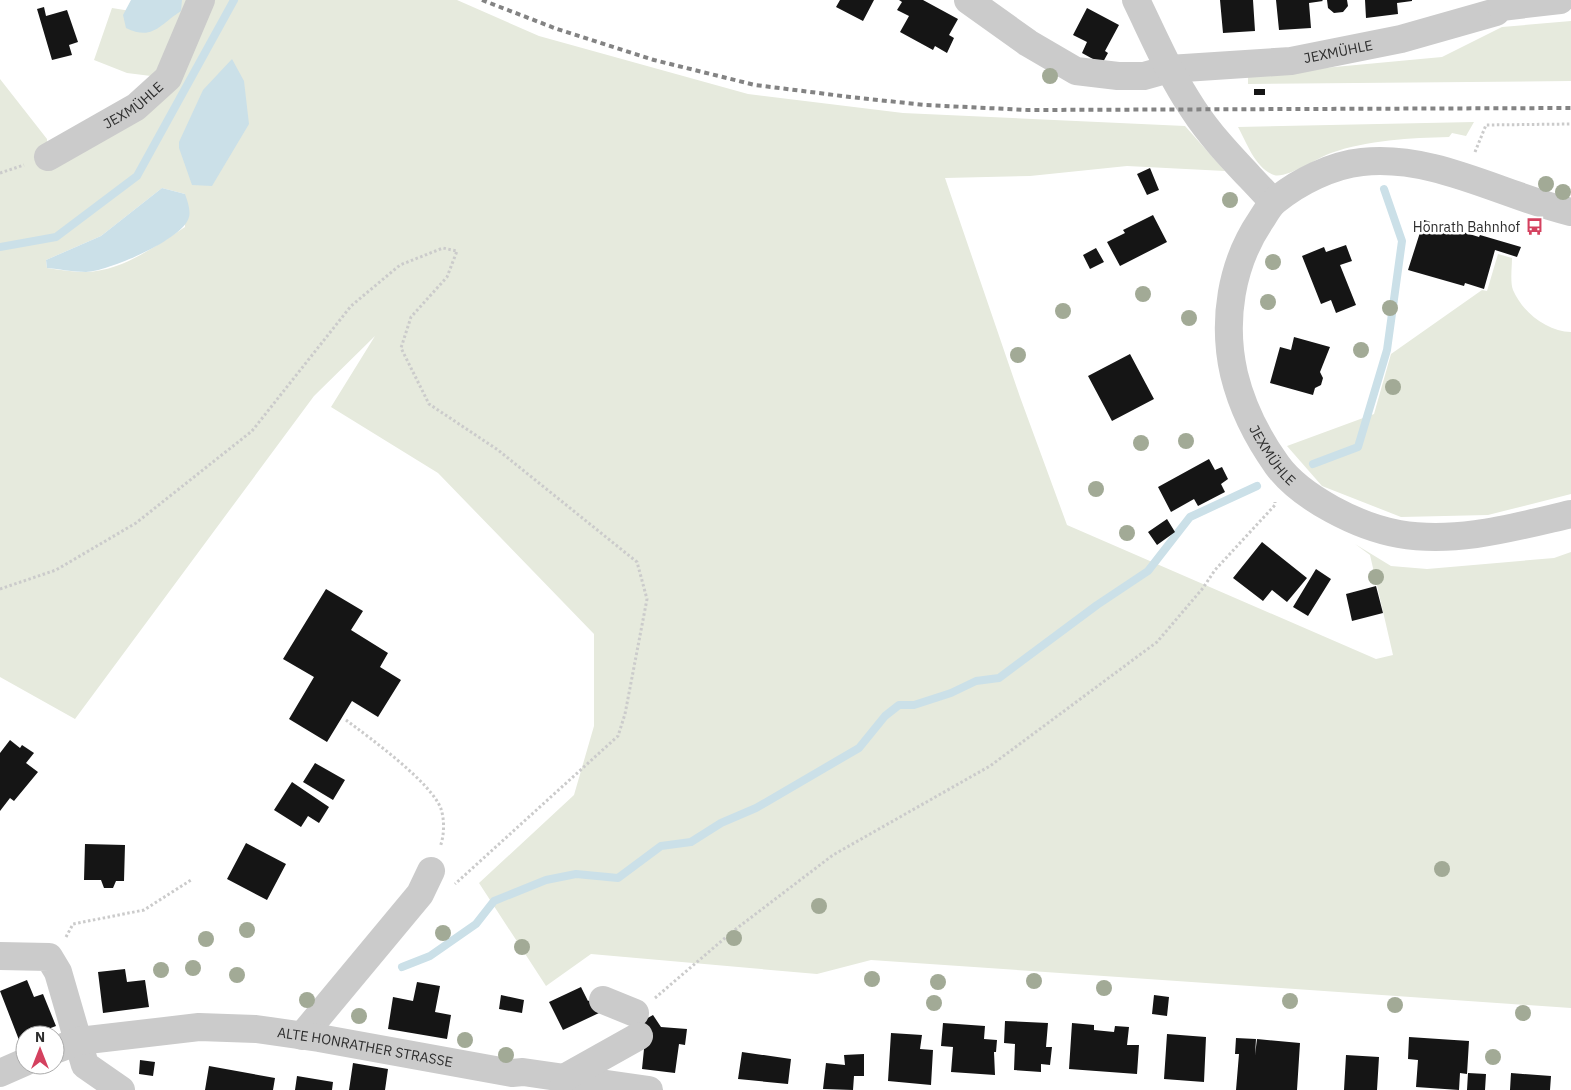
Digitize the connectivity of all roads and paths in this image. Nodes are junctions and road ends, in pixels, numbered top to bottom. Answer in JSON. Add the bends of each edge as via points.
{"nodes":[{"id":1,"x":201,"y":0,"type":"edge"},
{"id":2,"x":968,"y":0,"type":"edge"},
{"id":3,"x":1136,"y":0,"type":"edge"},
{"id":4,"x":1560,"y":0,"type":"edge"},
{"id":5,"x":1502,"y":3,"type":"edge"},
{"id":6,"x":1169,"y":69,"type":"junction"},
{"id":7,"x":1571,"y":124,"type":"edge"},
{"id":8,"x":48,"y":157,"type":"dead end"},
{"id":9,"x":1465,"y":178,"type":"junction"},
{"id":10,"x":1273,"y":202,"type":"junction"},
{"id":11,"x":1571,"y":212,"type":"edge"},
{"id":12,"x":1278,"y":466,"type":"junction"},
{"id":13,"x":1571,"y":514,"type":"edge"},
{"id":14,"x":0,"y":588,"type":"edge"},
{"id":15,"x":346,"y":720,"type":"dead end"},
{"id":16,"x":431,"y":871,"type":"joint"},
{"id":17,"x":191,"y":880,"type":"dead end"},
{"id":18,"x":453,"y":886,"type":"dead end"},
{"id":19,"x":0,"y":956,"type":"edge"},
{"id":20,"x":48,"y":957,"type":"junction"},
{"id":21,"x":603,"y":1000,"type":"dead end"},
{"id":22,"x":637,"y":1024,"type":"junction"},
{"id":23,"x":302,"y":1036,"type":"junction"},
{"id":24,"x":67,"y":1046,"type":"edge"},
{"id":25,"x":15,"y":1066,"type":"edge"},
{"id":26,"x":0,"y":1072,"type":"edge"},
{"id":27,"x":564,"y":1078,"type":"junction"},
{"id":28,"x":122,"y":1090,"type":"edge"},
{"id":29,"x":649,"y":1090,"type":"edge"}],
"edges":[{"from":1,"to":8,"type":"street","name":"JEXMÜHLE","via":[[168,78],[136,108]]},
{"from":2,"to":6,"type":"street","name":"JEXMÜHLE","via":[[1028,43],[1076,71],[1144,76]]},
{"from":3,"to":6,"type":"street"},
{"from":4,"to":5,"type":"street","name":"JEXMÜHLE"},
{"from":5,"to":6,"type":"street","name":"JEXMÜHLE","via":[[1496,12],[1401,39],[1291,61]]},
{"from":6,"to":10,"type":"street","via":[[1193,110]]},
{"from":7,"to":9,"type":"path","via":[[1486,125]]},
{"from":9,"to":10,"type":"street","name":"JEXMÜHLE","via":[[1417,165],[1362,162],[1306,181]]},
{"from":9,"to":11,"type":"street","name":"JEXMÜHLE"},
{"from":10,"to":12,"type":"street","name":"JEXMÜHLE","via":[[1244,250],[1236,272],[1231,303],[1231,347],[1233,371],[1245,408]]},
{"from":12,"to":13,"type":"street","name":"JEXMÜHLE","via":[[1300,487],[1347,517],[1396,534],[1449,536],[1516,527]]},
{"from":12,"to":22,"type":"path","via":[[1275,505],[1215,570],[1156,642],[990,766],[833,855],[732,932]]},
{"from":14,"to":18,"type":"path","via":[[56,570],[136,523],[252,431],[358,300],[400,266],[443,248],[458,251],[447,277],[411,317],[402,348],[429,404],[498,450],[637,562],[647,599],[618,736]]},
{"from":15,"to":16,"type":"path","via":[[394,756],[441,808],[441,845]]},
{"from":16,"to":23,"type":"street","via":[[420,894]]},
{"from":17,"to":20,"type":"path","via":[[144,910],[74,924],[64,942]]},
{"from":19,"to":20,"type":"street"},
{"from":20,"to":24,"type":"street","via":[[58,972]]},
{"from":21,"to":22,"type":"street"},
{"from":22,"to":27,"type":"street"},
{"from":23,"to":24,"type":"street","name":"ALTE HONRATHER STRASSE","via":[[199,1027]]},
{"from":23,"to":27,"type":"street","name":"ALTE HONRATHER STRASSE","via":[[512,1073]]},
{"from":24,"to":28,"type":"street","via":[[85,1065]]},
{"from":25,"to":26,"type":"street"},
{"from":27,"to":29,"type":"street","name":"ALTE HONRATHER STRASSE"}]}
